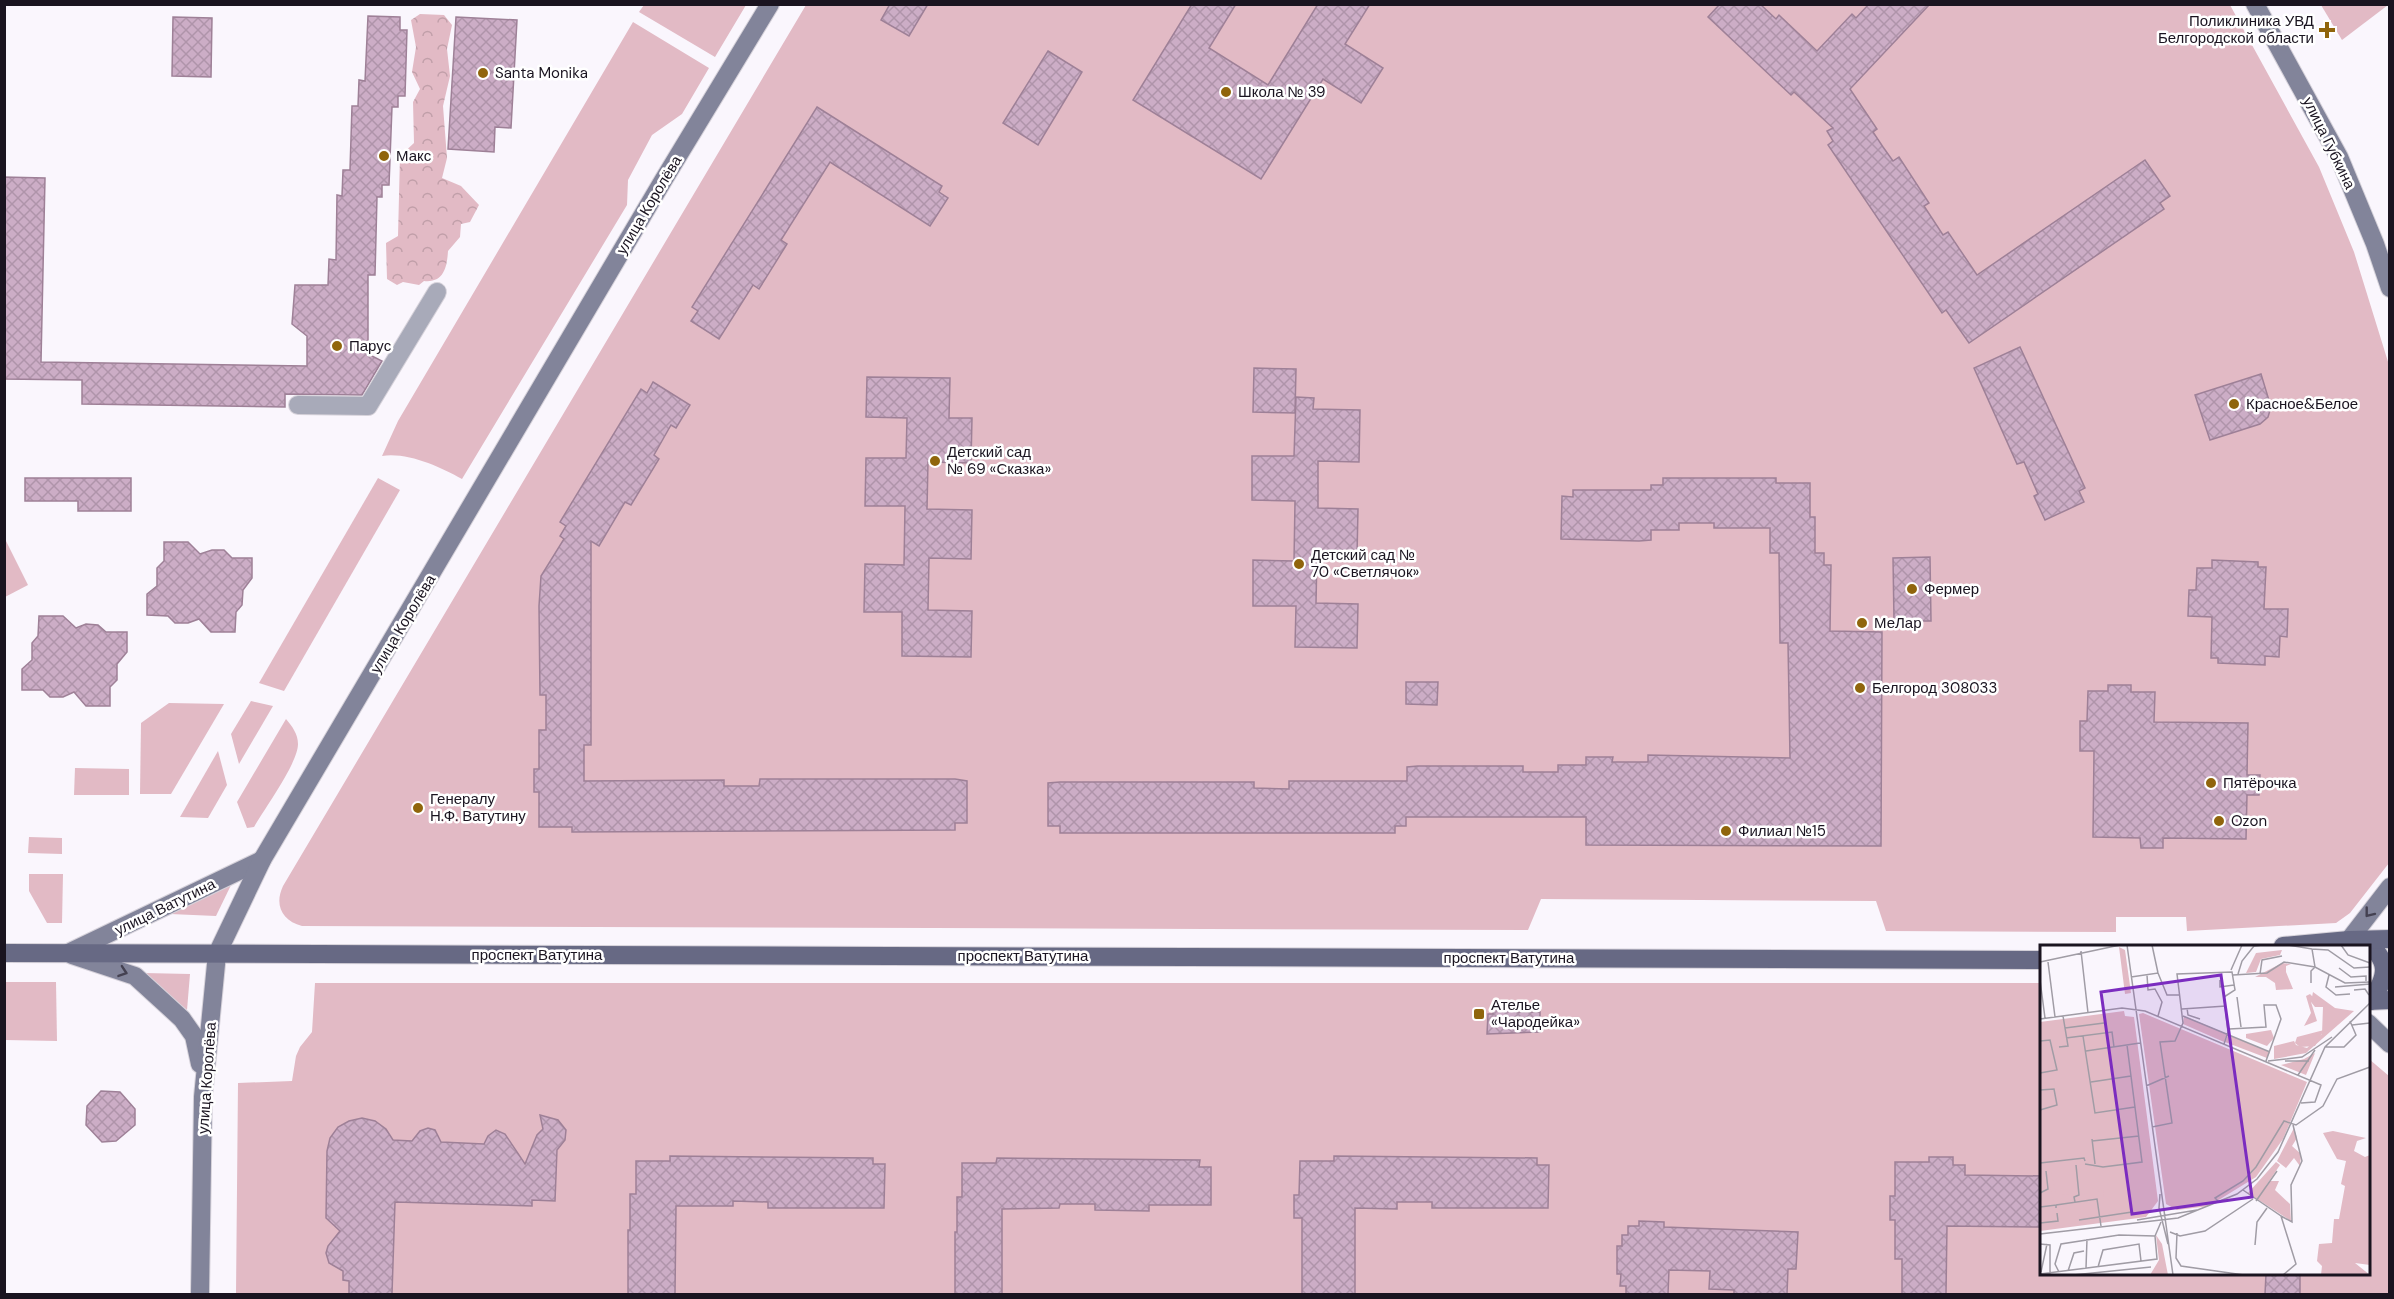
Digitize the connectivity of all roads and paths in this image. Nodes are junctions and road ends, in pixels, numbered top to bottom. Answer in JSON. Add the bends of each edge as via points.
{"nodes":[{"id":1,"x":770,"y":4,"type":"edge"},
{"id":2,"x":2255,"y":4,"type":"edge"},
{"id":3,"x":2390,"y":288,"type":"edge"},
{"id":4,"x":437,"y":292,"type":"dead end"},
{"id":5,"x":298,"y":405,"type":"dead end"},
{"id":6,"x":262,"y":861,"type":"junction"},
{"id":7,"x":2390,"y":887,"type":"edge"},
{"id":8,"x":2390,"y":939,"type":"edge"},
{"id":9,"x":2357,"y":940,"type":"junction"},
{"id":10,"x":2295,"y":945,"type":"edge"},
{"id":11,"x":2365,"y":945,"type":"edge"},
{"id":12,"x":2370,"y":948,"type":"edge"},
{"id":13,"x":2390,"y":952,"type":"edge"},
{"id":14,"x":4,"y":953,"type":"edge"},
{"id":15,"x":68,"y":953,"type":"junction"},
{"id":16,"x":217,"y":954,"type":"junction"},
{"id":17,"x":2040,"y":960,"type":"edge"},
{"id":18,"x":2390,"y":988,"type":"edge"},
{"id":19,"x":2376,"y":1001,"type":"edge"},
{"id":20,"x":2370,"y":1025,"type":"edge"},
{"id":21,"x":2390,"y":1044,"type":"edge"},
{"id":22,"x":204,"y":1082,"type":"junction"},
{"id":23,"x":200,"y":1294,"type":"edge"}],
"edges":[{"from":1,"to":6,"type":"street","name":"улица Королёва"},
{"from":2,"to":3,"type":"street","name":"улица Губкина","via":[[2339,157]]},
{"from":4,"to":5,"type":"street","via":[[368,406]]},
{"from":6,"to":15,"type":"street","name":"улица Ватутина"},
{"from":6,"to":16,"type":"street","name":"улица Королёва"},
{"from":7,"to":9,"type":"street","one_way":true},
{"from":8,"to":9,"type":"main road"},
{"from":9,"to":10,"type":"main road"},
{"from":9,"to":11,"type":"main road"},
{"from":9,"to":13,"type":"street"},
{"from":12,"to":19,"type":"main road","via":[[2379,953],[2385,966]]},
{"from":14,"to":15,"type":"main road","name":"проспект Ватутина"},
{"from":15,"to":16,"type":"main road","name":"проспект Ватутина"},
{"from":15,"to":22,"type":"street","one_way":true,"via":[[135,976],[183,1019],[194,1036]]},
{"from":16,"to":17,"type":"main road","name":"проспект Ватутина"},
{"from":16,"to":22,"type":"street","name":"улица Королёва"},
{"from":18,"to":19,"type":"street"},
{"from":20,"to":21,"type":"street"},
{"from":22,"to":23,"type":"street","name":"улица Королёва"}]}
